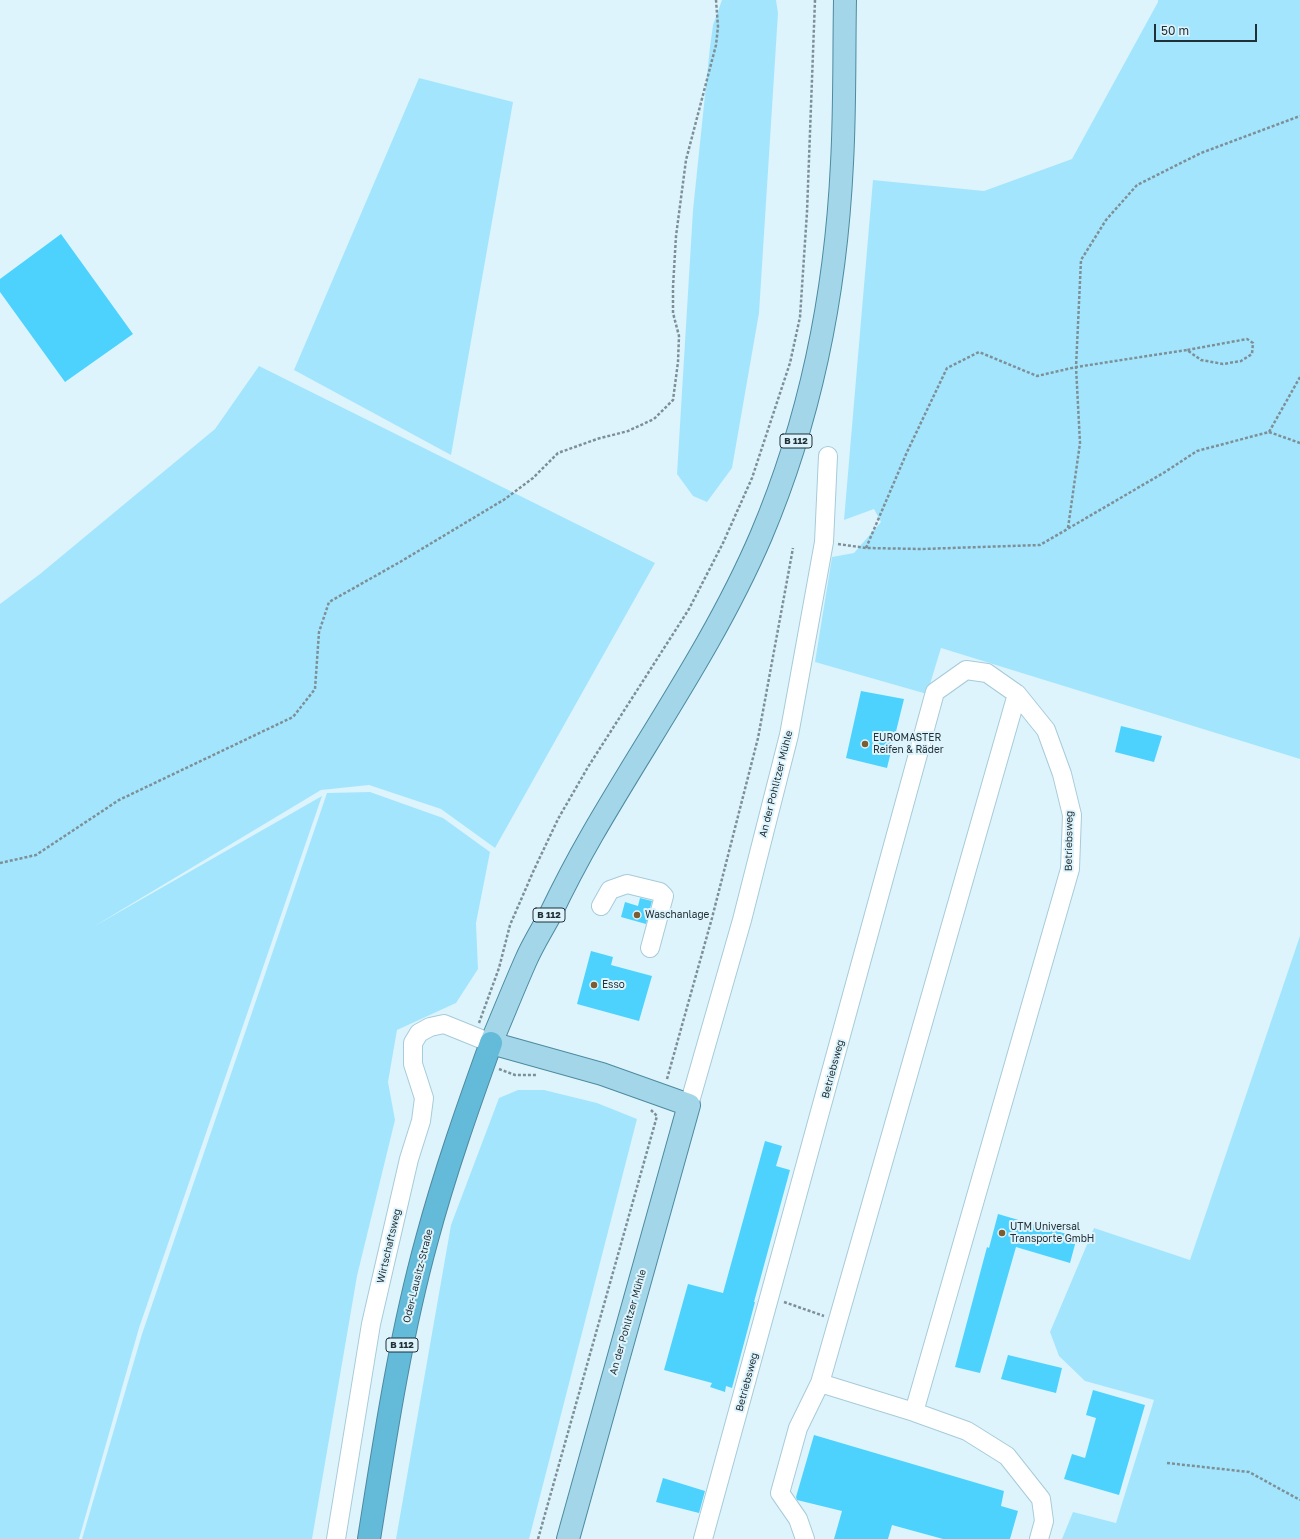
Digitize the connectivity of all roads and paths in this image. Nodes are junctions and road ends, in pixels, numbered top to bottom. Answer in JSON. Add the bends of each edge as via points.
{"nodes":[{"id":1,"x":716,"y":0,"type":"edge"},
{"id":2,"x":815,"y":0,"type":"edge"},
{"id":3,"x":845,"y":0,"type":"edge"},
{"id":4,"x":1300,"y":116,"type":"edge"},
{"id":5,"x":1187,"y":350,"type":"junction"},
{"id":6,"x":1076,"y":367,"type":"junction"},
{"id":7,"x":1300,"y":378,"type":"edge"},
{"id":8,"x":1269,"y":432,"type":"junction"},
{"id":9,"x":1300,"y":443,"type":"edge"},
{"id":10,"x":828,"y":456,"type":"dead end"},
{"id":11,"x":1068,"y":528,"type":"junction"},
{"id":12,"x":824,"y":542,"type":"junction"},
{"id":13,"x":793,"y":548,"type":"dead end"},
{"id":14,"x":866,"y":548,"type":"junction"},
{"id":15,"x":1017,"y":694,"type":"junction"},
{"id":16,"x":0,"y":863,"type":"edge"},
{"id":17,"x":601,"y":906,"type":"dead end"},
{"id":18,"x":650,"y":948,"type":"dead end"},
{"id":19,"x":482,"y":1040,"type":"junction"},
{"id":20,"x":484,"y":1063,"type":"junction"},
{"id":21,"x":544,"y":1075,"type":"dead end"},
{"id":22,"x":654,"y":1100,"type":"junction"},
{"id":23,"x":689,"y":1105,"type":"junction"},
{"id":24,"x":657,"y":1116,"type":"junction"},
{"id":25,"x":770,"y":1297,"type":"junction"},
{"id":26,"x":837,"y":1321,"type":"junction"},
{"id":27,"x":820,"y":1383,"type":"junction"},
{"id":28,"x":914,"y":1412,"type":"junction"},
{"id":29,"x":1167,"y":1463,"type":"dead end"},
{"id":30,"x":1300,"y":1500,"type":"edge"},
{"id":31,"x":336,"y":1539,"type":"edge"},
{"id":32,"x":369,"y":1539,"type":"edge"},
{"id":33,"x":538,"y":1539,"type":"edge"},
{"id":34,"x":568,"y":1539,"type":"edge"},
{"id":35,"x":703,"y":1539,"type":"edge"},
{"id":36,"x":805,"y":1539,"type":"edge"},
{"id":37,"x":1039,"y":1539,"type":"edge"}],
"edges":[{"from":1,"to":16,"type":"path","via":[[716,45],[686,160],[676,236],[673,287],[674,313],[679,336],[673,400],[654,419],[628,432],[597,439],[558,453],[533,478],[505,499],[329,602],[319,632],[315,689],[293,717],[119,800],[36,855]]},
{"from":2,"to":19,"type":"path","via":[[807,220],[800,317],[790,363],[752,478],[723,542],[689,609],[588,767],[558,819],[536,866],[510,925]]},
{"from":3,"to":19,"type":"main road","number":"B 112","via":[[842,164],[832,274],[825,320],[794,450],[760,538],[708,641],[571,872]]},
{"from":4,"to":6,"type":"path","via":[[1201,153],[1137,185],[1106,220],[1081,260]]},
{"from":5,"to":5,"type":"path","via":[[1247,339],[1253,343],[1252,354],[1241,361],[1223,364],[1201,360]]},
{"from":5,"to":6,"type":"path"},
{"from":6,"to":11,"type":"path","via":[[1080,443]]},
{"from":6,"to":14,"type":"path","via":[[1037,376],[979,352],[948,368],[907,452]]},
{"from":7,"to":8,"type":"path"},
{"from":8,"to":9,"type":"path"},
{"from":8,"to":11,"type":"path","via":[[1197,451]]},
{"from":10,"to":12,"type":"street","name":"An der Pohlitzer Mühle"},
{"from":11,"to":14,"type":"path","via":[[1040,545]]},
{"from":12,"to":14,"type":"path"},
{"from":12,"to":23,"type":"street","name":"An der Pohlitzer Mühle","via":[[789,734],[742,920]]},
{"from":13,"to":22,"type":"path","via":[[758,738],[712,918]]},
{"from":15,"to":25,"type":"street","name":"Betriebsweg","via":[[987,673],[966,670],[936,692]]},
{"from":15,"to":26,"type":"street"},
{"from":15,"to":28,"type":"street","name":"Betriebsweg","via":[[1046,730],[1062,774],[1072,815],[1070,869]]},
{"from":17,"to":18,"type":"street","via":[[610,890],[627,884],[660,892],[664,896]]},
{"from":19,"to":20,"type":"highway","name":"Oder-Lausitz-Straße","number":"B 112"},
{"from":19,"to":22,"type":"main road","via":[[602,1074]]},
{"from":19,"to":31,"type":"street","name":"Wirtschaftsweg","via":[[444,1024],[419,1032],[413,1043],[413,1064],[424,1098],[421,1122],[409,1159],[371,1324]]},
{"from":20,"to":21,"type":"path","via":[[515,1075]]},
{"from":20,"to":32,"type":"highway","name":"Oder-Lausitz-Straße","number":"B 112","via":[[450,1161],[408,1317],[392,1392]]},
{"from":22,"to":23,"type":"main road"},
{"from":22,"to":24,"type":"path"},
{"from":22,"to":24,"type":"path"},
{"from":23,"to":34,"type":"main road","name":"An der Pohlitzer Mühle"},
{"from":24,"to":33,"type":"path"},
{"from":25,"to":26,"type":"path"},
{"from":25,"to":35,"type":"street","name":"Betriebsweg"},
{"from":26,"to":27,"type":"street"},
{"from":27,"to":28,"type":"street"},
{"from":27,"to":36,"type":"street","via":[[798,1428],[780,1493],[798,1519]]},
{"from":28,"to":37,"type":"street","via":[[967,1431],[1007,1456],[1041,1499],[1044,1521]]},
{"from":29,"to":30,"type":"path","via":[[1249,1472]]}]}
